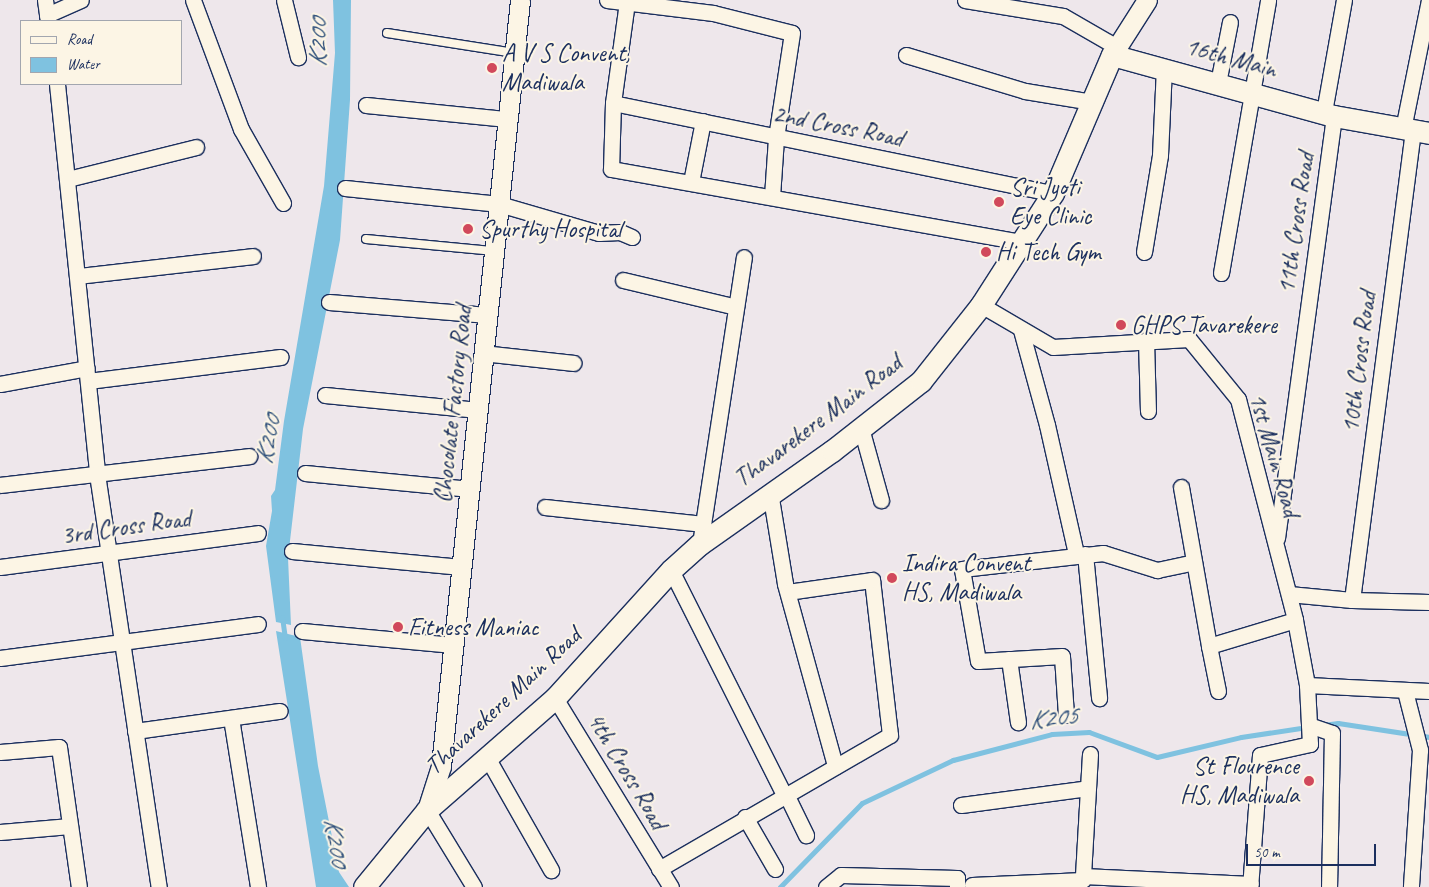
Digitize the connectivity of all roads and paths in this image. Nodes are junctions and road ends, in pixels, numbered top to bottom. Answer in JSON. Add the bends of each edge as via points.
{"nodes":[{"id":1,"x":45,"y":0,"type":"edge"},
{"id":2,"x":81,"y":0,"type":"edge"},
{"id":3,"x":193,"y":0,"type":"edge"},
{"id":4,"x":284,"y":0,"type":"edge"},
{"id":5,"x":520,"y":0,"type":"edge"},
{"id":6,"x":607,"y":0,"type":"edge"},
{"id":7,"x":965,"y":0,"type":"edge"},
{"id":8,"x":1147,"y":0,"type":"edge"},
{"id":9,"x":1268,"y":0,"type":"edge"},
{"id":10,"x":1344,"y":0,"type":"edge"},
{"id":11,"x":1429,"y":0,"type":"edge"},
{"id":12,"x":627,"y":2,"type":"junction"},
{"id":13,"x":48,"y":18,"type":"edge"},
{"id":14,"x":1230,"y":22,"type":"dead end"},
{"id":15,"x":386,"y":33,"type":"dead end"},
{"id":16,"x":1115,"y":51,"type":"junction"},
{"id":17,"x":514,"y":53,"type":"junction"},
{"id":18,"x":906,"y":55,"type":"dead end"},
{"id":19,"x":298,"y":57,"type":"dead end"},
{"id":20,"x":1423,"y":61,"type":"edge"},
{"id":21,"x":1164,"y":68,"type":"junction"},
{"id":22,"x":1218,"y":84,"type":"junction"},
{"id":23,"x":58,"y":85,"type":"edge"},
{"id":24,"x":1253,"y":93,"type":"junction"},
{"id":25,"x":1092,"y":102,"type":"junction"},
{"id":26,"x":613,"y":103,"type":"junction"},
{"id":27,"x":366,"y":106,"type":"dead end"},
{"id":28,"x":1329,"y":114,"type":"junction"},
{"id":29,"x":508,"y":119,"type":"junction"},
{"id":30,"x":703,"y":121,"type":"junction"},
{"id":31,"x":1415,"y":131,"type":"edge"},
{"id":32,"x":776,"y":138,"type":"junction"},
{"id":33,"x":196,"y":147,"type":"dead end"},
{"id":34,"x":68,"y":179,"type":"junction"},
{"id":35,"x":692,"y":182,"type":"junction"},
{"id":36,"x":345,"y":188,"type":"dead end"},
{"id":37,"x":1053,"y":193,"type":"junction"},
{"id":38,"x":772,"y":196,"type":"junction"},
{"id":39,"x":283,"y":203,"type":"dead end"},
{"id":40,"x":499,"y":204,"type":"junction"},
{"id":41,"x":632,"y":237,"type":"dead end"},
{"id":42,"x":366,"y":239,"type":"dead end"},
{"id":43,"x":1022,"y":242,"type":"junction"},
{"id":44,"x":494,"y":251,"type":"junction"},
{"id":45,"x":1144,"y":252,"type":"dead end"},
{"id":46,"x":253,"y":256,"type":"dead end"},
{"id":47,"x":744,"y":257,"type":"dead end"},
{"id":48,"x":1222,"y":273,"type":"dead end"},
{"id":49,"x":78,"y":276,"type":"junction"},
{"id":50,"x":623,"y":280,"type":"dead end"},
{"id":51,"x":329,"y":302,"type":"dead end"},
{"id":52,"x":981,"y":305,"type":"junction"},
{"id":53,"x":736,"y":307,"type":"junction"},
{"id":54,"x":487,"y":316,"type":"junction"},
{"id":55,"x":1021,"y":330,"type":"junction"},
{"id":56,"x":1146,"y":340,"type":"junction"},
{"id":57,"x":484,"y":353,"type":"junction"},
{"id":58,"x":281,"y":357,"type":"dead end"},
{"id":59,"x":573,"y":363,"type":"dead end"},
{"id":60,"x":87,"y":374,"type":"junction"},
{"id":61,"x":0,"y":384,"type":"edge"},
{"id":62,"x":324,"y":395,"type":"dead end"},
{"id":63,"x":478,"y":410,"type":"junction"},
{"id":64,"x":1148,"y":412,"type":"dead end"},
{"id":65,"x":861,"y":428,"type":"junction"},
{"id":66,"x":249,"y":456,"type":"dead end"},
{"id":67,"x":305,"y":473,"type":"dead end"},
{"id":68,"x":96,"y":474,"type":"junction"},
{"id":69,"x":0,"y":485,"type":"edge"},
{"id":70,"x":1181,"y":487,"type":"dead end"},
{"id":71,"x":470,"y":489,"type":"junction"},
{"id":72,"x":770,"y":492,"type":"junction"},
{"id":73,"x":881,"y":500,"type":"dead end"},
{"id":74,"x":545,"y":507,"type":"dead end"},
{"id":75,"x":258,"y":533,"type":"dead end"},
{"id":76,"x":701,"y":534,"type":"junction"},
{"id":77,"x":1276,"y":546,"type":"junction"},
{"id":78,"x":292,"y":551,"type":"dead end"},
{"id":79,"x":108,"y":553,"type":"junction"},
{"id":80,"x":1080,"y":554,"type":"junction"},
{"id":81,"x":1194,"y":562,"type":"junction"},
{"id":82,"x":0,"y":567,"type":"edge"},
{"id":83,"x":461,"y":567,"type":"junction"},
{"id":84,"x":671,"y":570,"type":"junction"},
{"id":85,"x":788,"y":592,"type":"junction"},
{"id":86,"x":1289,"y":594,"type":"junction"},
{"id":87,"x":1352,"y":600,"type":"junction"},
{"id":88,"x":1429,"y":602,"type":"edge"},
{"id":89,"x":1295,"y":620,"type":"junction"},
{"id":90,"x":258,"y":624,"type":"dead end"},
{"id":91,"x":302,"y":631,"type":"dead end"},
{"id":92,"x":123,"y":642,"type":"junction"},
{"id":93,"x":453,"y":645,"type":"junction"},
{"id":94,"x":1209,"y":646,"type":"junction"},
{"id":95,"x":0,"y":658,"type":"edge"},
{"id":96,"x":1009,"y":659,"type":"junction"},
{"id":97,"x":1307,"y":685,"type":"junction"},
{"id":98,"x":1218,"y":691,"type":"dead end"},
{"id":99,"x":1405,"y":691,"type":"junction"},
{"id":100,"x":1429,"y":692,"type":"edge"},
{"id":101,"x":555,"y":698,"type":"junction"},
{"id":102,"x":1099,"y":698,"type":"dead end"},
{"id":103,"x":280,"y":711,"type":"dead end"},
{"id":104,"x":1066,"y":715,"type":"dead end"},
{"id":105,"x":231,"y":718,"type":"junction"},
{"id":106,"x":1018,"y":722,"type":"dead end"},
{"id":107,"x":1309,"y":725,"type":"junction"},
{"id":108,"x":135,"y":731,"type":"junction"},
{"id":109,"x":0,"y":752,"type":"edge"},
{"id":110,"x":1090,"y":754,"type":"dead end"},
{"id":111,"x":488,"y":759,"type":"junction"},
{"id":112,"x":835,"y":766,"type":"junction"},
{"id":113,"x":1088,"y":788,"type":"junction"},
{"id":114,"x":785,"y":795,"type":"junction"},
{"id":115,"x":961,"y":806,"type":"dead end"},
{"id":116,"x":427,"y":810,"type":"junction"},
{"id":117,"x":745,"y":817,"type":"junction"},
{"id":118,"x":70,"y":826,"type":"junction"},
{"id":119,"x":0,"y":832,"type":"edge"},
{"id":120,"x":806,"y":834,"type":"dead end"},
{"id":121,"x":775,"y":869,"type":"dead end"},
{"id":122,"x":551,"y":870,"type":"dead end"},
{"id":123,"x":659,"y":870,"type":"junction"},
{"id":124,"x":1083,"y":881,"type":"edge"},
{"id":125,"x":373,"y":883,"type":"edge"},
{"id":126,"x":972,"y":885,"type":"dead end"},
{"id":127,"x":1250,"y":885,"type":"edge"},
{"id":128,"x":79,"y":887,"type":"edge"},
{"id":129,"x":159,"y":887,"type":"edge"},
{"id":130,"x":258,"y":887,"type":"edge"},
{"id":131,"x":474,"y":887,"type":"edge"},
{"id":132,"x":671,"y":887,"type":"edge"},
{"id":133,"x":826,"y":887,"type":"edge"},
{"id":134,"x":957,"y":887,"type":"edge"},
{"id":135,"x":1329,"y":887,"type":"edge"},
{"id":136,"x":1411,"y":887,"type":"edge"}],
"edges":[{"from":1,"to":13,"type":"street"},
{"from":2,"to":13,"type":"street"},
{"from":3,"to":39,"type":"street","via":[[241,129]]},
{"from":4,"to":19,"type":"street"},
{"from":5,"to":17,"type":"street","name":"Chocolate Factory Road"},
{"from":6,"to":12,"type":"street"},
{"from":7,"to":16,"type":"street","via":[[1063,16]]},
{"from":8,"to":16,"type":"street","name":"Thavarekere Main Road"},
{"from":9,"to":24,"type":"street"},
{"from":10,"to":28,"type":"street","name":"11th Cross Road"},
{"from":11,"to":20,"type":"street","name":"10th Cross Road"},
{"from":12,"to":26,"type":"street"},
{"from":12,"to":32,"type":"street","via":[[714,14],[792,33]]},
{"from":14,"to":22,"type":"street"},
{"from":15,"to":17,"type":"lane"},
{"from":16,"to":21,"type":"main road","name":"16th Main"},
{"from":16,"to":25,"type":"main road","name":"Thavarekere Main Road"},
{"from":17,"to":29,"type":"street","name":"Chocolate Factory Road"},
{"from":18,"to":25,"type":"street","via":[[1025,91]]},
{"from":20,"to":31,"type":"street","name":"10th Cross Road"},
{"from":21,"to":22,"type":"main road","name":"16th Main"},
{"from":21,"to":45,"type":"street","via":[[1160,155]]},
{"from":22,"to":24,"type":"main road","name":"16th Main"},
{"from":23,"to":34,"type":"street"},
{"from":24,"to":28,"type":"main road","name":"16th Main"},
{"from":24,"to":48,"type":"street"},
{"from":25,"to":37,"type":"main road","name":"Thavarekere Main Road"},
{"from":26,"to":30,"type":"street","name":"2nd Cross Road"},
{"from":26,"to":35,"type":"street","via":[[612,169]]},
{"from":27,"to":29,"type":"street"},
{"from":28,"to":31,"type":"main road","name":"16th Main"},
{"from":28,"to":77,"type":"street","name":"11th Cross Road"},
{"from":29,"to":40,"type":"street","name":"Chocolate Factory Road"},
{"from":30,"to":32,"type":"street","name":"2nd Cross Road"},
{"from":30,"to":35,"type":"street"},
{"from":31,"to":87,"type":"street","name":"10th Cross Road"},
{"from":32,"to":37,"type":"street","name":"2nd Cross Road"},
{"from":32,"to":38,"type":"street"},
{"from":33,"to":34,"type":"street"},
{"from":34,"to":49,"type":"street"},
{"from":35,"to":38,"type":"street"},
{"from":36,"to":40,"type":"street"},
{"from":37,"to":43,"type":"main road","name":"Thavarekere Main Road"},
{"from":38,"to":43,"type":"street"},
{"from":40,"to":41,"type":"street","via":[[599,233],[620,232]]},
{"from":40,"to":44,"type":"street","name":"Chocolate Factory Road"},
{"from":42,"to":44,"type":"lane"},
{"from":43,"to":52,"type":"main road","name":"Thavarekere Main Road"},
{"from":44,"to":54,"type":"street","name":"Chocolate Factory Road"},
{"from":46,"to":49,"type":"street"},
{"from":47,"to":53,"type":"street"},
{"from":49,"to":60,"type":"street"},
{"from":50,"to":53,"type":"street"},
{"from":51,"to":54,"type":"street"},
{"from":52,"to":55,"type":"street","name":"1st Main Road"},
{"from":52,"to":65,"type":"main road","name":"Thavarekere Main Road","via":[[921,381]]},
{"from":53,"to":76,"type":"street"},
{"from":54,"to":57,"type":"street","name":"Chocolate Factory Road"},
{"from":55,"to":56,"type":"street","name":"1st Main Road","via":[[1054,348]]},
{"from":55,"to":80,"type":"street"},
{"from":56,"to":64,"type":"street"},
{"from":56,"to":77,"type":"street","name":"1st Main Road","via":[[1189,339],[1238,399]]},
{"from":57,"to":59,"type":"street"},
{"from":57,"to":63,"type":"street","name":"Chocolate Factory Road"},
{"from":58,"to":60,"type":"street"},
{"from":60,"to":61,"type":"street"},
{"from":60,"to":68,"type":"street"},
{"from":62,"to":63,"type":"street"},
{"from":63,"to":71,"type":"street","name":"Chocolate Factory Road"},
{"from":65,"to":72,"type":"main road","name":"Thavarekere Main Road"},
{"from":65,"to":73,"type":"street"},
{"from":66,"to":68,"type":"street"},
{"from":67,"to":71,"type":"street"},
{"from":68,"to":69,"type":"street"},
{"from":68,"to":79,"type":"street"},
{"from":70,"to":81,"type":"street"},
{"from":71,"to":83,"type":"street","name":"Chocolate Factory Road"},
{"from":72,"to":76,"type":"main road","name":"Thavarekere Main Road"},
{"from":72,"to":85,"type":"street"},
{"from":74,"to":76,"type":"street"},
{"from":75,"to":79,"type":"street","name":"3rd Cross Road"},
{"from":76,"to":84,"type":"main road","name":"Thavarekere Main Road"},
{"from":77,"to":86,"type":"street","name":"1st Main Road"},
{"from":78,"to":83,"type":"street"},
{"from":79,"to":82,"type":"street","name":"3rd Cross Road"},
{"from":79,"to":92,"type":"street"},
{"from":80,"to":81,"type":"street","via":[[1103,553],[1157,570]]},
{"from":80,"to":96,"type":"street","via":[[962,569],[978,661]]},
{"from":80,"to":102,"type":"street"},
{"from":81,"to":94,"type":"street"},
{"from":83,"to":93,"type":"street","name":"Chocolate Factory Road"},
{"from":84,"to":101,"type":"main road","name":"Thavarekere Main Road"},
{"from":84,"to":114,"type":"street"},
{"from":85,"to":112,"type":"street"},
{"from":85,"to":112,"type":"street","via":[[872,580],[890,735]]},
{"from":86,"to":87,"type":"street"},
{"from":86,"to":89,"type":"street","name":"1st Main Road"},
{"from":87,"to":88,"type":"street"},
{"from":89,"to":94,"type":"street"},
{"from":89,"to":97,"type":"street","name":"1st Main Road"},
{"from":90,"to":92,"type":"street"},
{"from":91,"to":93,"type":"street"},
{"from":92,"to":95,"type":"street"},
{"from":92,"to":108,"type":"street"},
{"from":93,"to":116,"type":"street","name":"Chocolate Factory Road","via":[[441,766]]},
{"from":94,"to":98,"type":"street"},
{"from":96,"to":104,"type":"street","via":[[1062,656]]},
{"from":96,"to":106,"type":"street"},
{"from":97,"to":99,"type":"street"},
{"from":97,"to":107,"type":"street","name":"1st Main Road"},
{"from":99,"to":100,"type":"street"},
{"from":99,"to":136,"type":"street","via":[[1420,750]]},
{"from":101,"to":111,"type":"main road","name":"Thavarekere Main Road"},
{"from":101,"to":123,"type":"street","name":"4th Cross Road"},
{"from":103,"to":105,"type":"street"},
{"from":105,"to":108,"type":"street"},
{"from":105,"to":130,"type":"street"},
{"from":107,"to":127,"type":"street","name":"1st Main Road","via":[[1310,744],[1260,755]]},
{"from":107,"to":135,"type":"street","via":[[1332,733]]},
{"from":108,"to":129,"type":"street"},
{"from":109,"to":118,"type":"street","via":[[59,747]]},
{"from":110,"to":113,"type":"street"},
{"from":111,"to":116,"type":"main road","name":"Thavarekere Main Road"},
{"from":111,"to":122,"type":"street"},
{"from":112,"to":114,"type":"street"},
{"from":113,"to":115,"type":"street"},
{"from":113,"to":124,"type":"street"},
{"from":114,"to":117,"type":"street"},
{"from":114,"to":120,"type":"street"},
{"from":116,"to":125,"type":"main road","name":"Thavarekere Main Road"},
{"from":116,"to":131,"type":"street"},
{"from":117,"to":121,"type":"street"},
{"from":117,"to":123,"type":"street"},
{"from":118,"to":119,"type":"street"},
{"from":118,"to":128,"type":"street"},
{"from":123,"to":132,"type":"street","name":"4th Cross Road"},
{"from":124,"to":126,"type":"street"},
{"from":124,"to":127,"type":"street"},
{"from":133,"to":134,"type":"street","via":[[841,875],[957,878]]}]}
